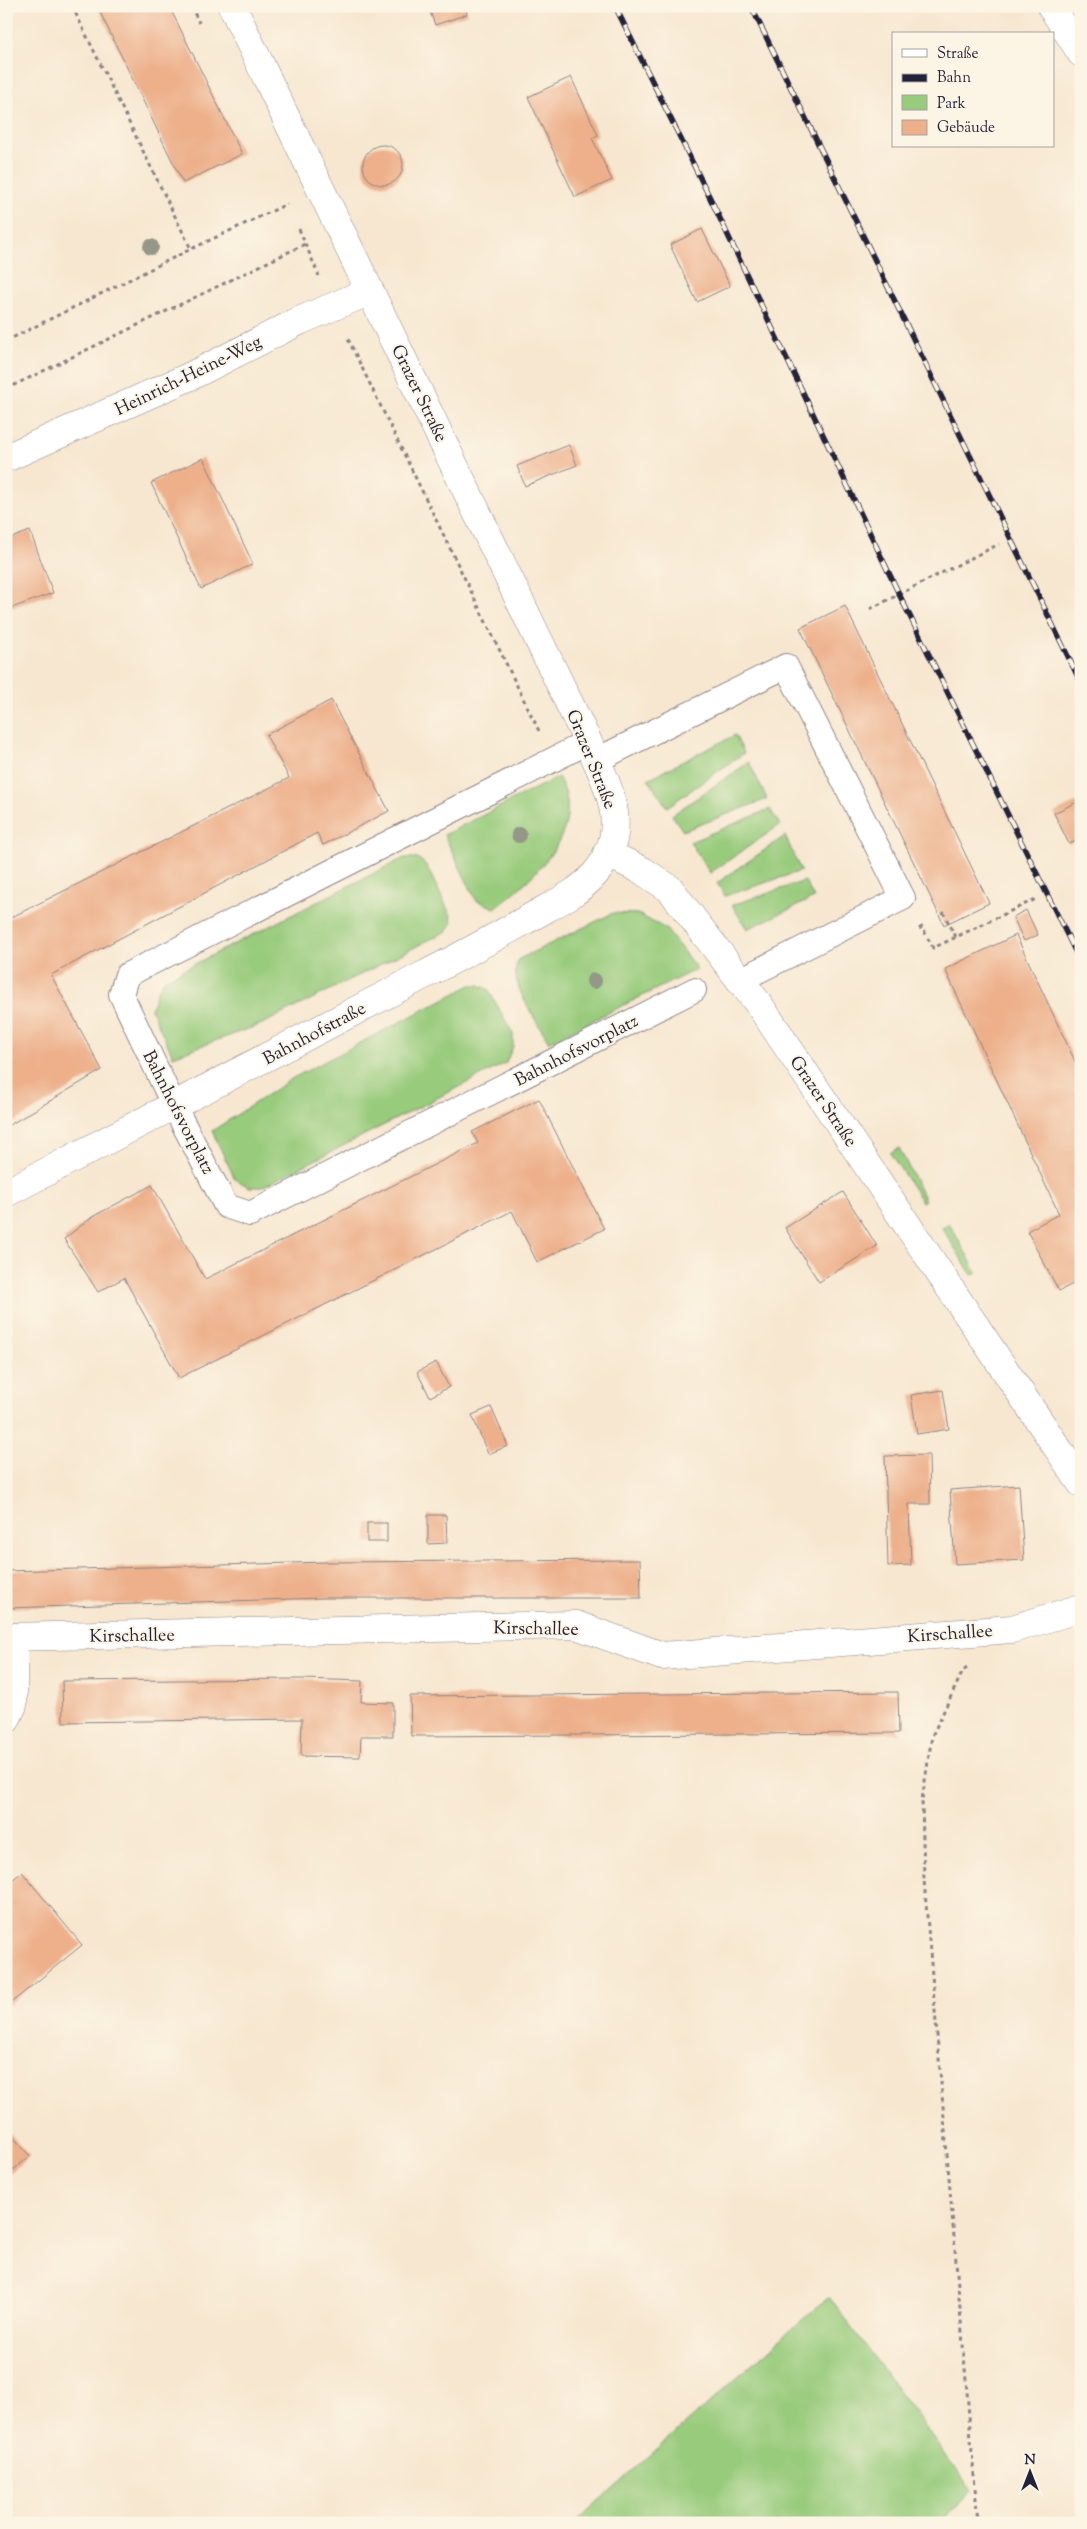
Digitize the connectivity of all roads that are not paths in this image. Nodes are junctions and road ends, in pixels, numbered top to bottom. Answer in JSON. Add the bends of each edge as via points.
{"nodes":[{"id":1,"x":232,"y":6,"type":"edge"},
{"id":2,"x":1051,"y":6,"type":"edge"},
{"id":3,"x":1081,"y":53,"type":"edge"},
{"id":4,"x":370,"y":290,"type":"junction"},
{"id":5,"x":6,"y":458,"type":"edge"},
{"id":6,"x":592,"y":751,"type":"junction"},
{"id":7,"x":607,"y":853,"type":"junction"},
{"id":8,"x":740,"y":980,"type":"junction"},
{"id":9,"x":694,"y":990,"type":"dead end"},
{"id":10,"x":174,"y":1106,"type":"junction"},
{"id":11,"x":6,"y":1193,"type":"edge"},
{"id":12,"x":1081,"y":1483,"type":"edge"},
{"id":13,"x":1081,"y":1608,"type":"edge"},
{"id":14,"x":10,"y":1637,"type":"edge"},
{"id":15,"x":6,"y":1720,"type":"edge"}],
"edges":[{"from":1,"to":4,"type":"street","name":"Grazer Straße"},
{"from":2,"to":3,"type":"street"},
{"from":4,"to":5,"type":"street","name":"Heinrich-Heine-Weg","via":[[193,375]]},
{"from":4,"to":6,"type":"street","name":"Grazer Straße"},
{"from":6,"to":7,"type":"street","name":"Grazer Straße","via":[[616,814],[615,832]]},
{"from":6,"to":8,"type":"lane","name":"Bahnhofsvorplatz","via":[[786,666],[903,898]]},
{"from":6,"to":10,"type":"lane","name":"Bahnhofsvorplatz","via":[[553,761],[127,975],[122,994]]},
{"from":7,"to":8,"type":"street","name":"Grazer Straße","via":[[670,889]]},
{"from":7,"to":10,"type":"street","name":"Bahnhofstraße","via":[[594,875],[567,896],[481,945]]},
{"from":8,"to":12,"type":"street","name":"Grazer Straße"},
{"from":9,"to":10,"type":"lane","name":"Bahnhofsvorplatz","via":[[250,1214],[226,1206]]},
{"from":10,"to":11,"type":"street","name":"Bahnhofstraße"},
{"from":13,"to":14,"type":"street","name":"Kirschallee","via":[[1012,1629],[662,1656],[576,1625]]},
{"from":14,"to":15,"type":"street","name":"Kirschallee","via":[[13,1705]]}]}
